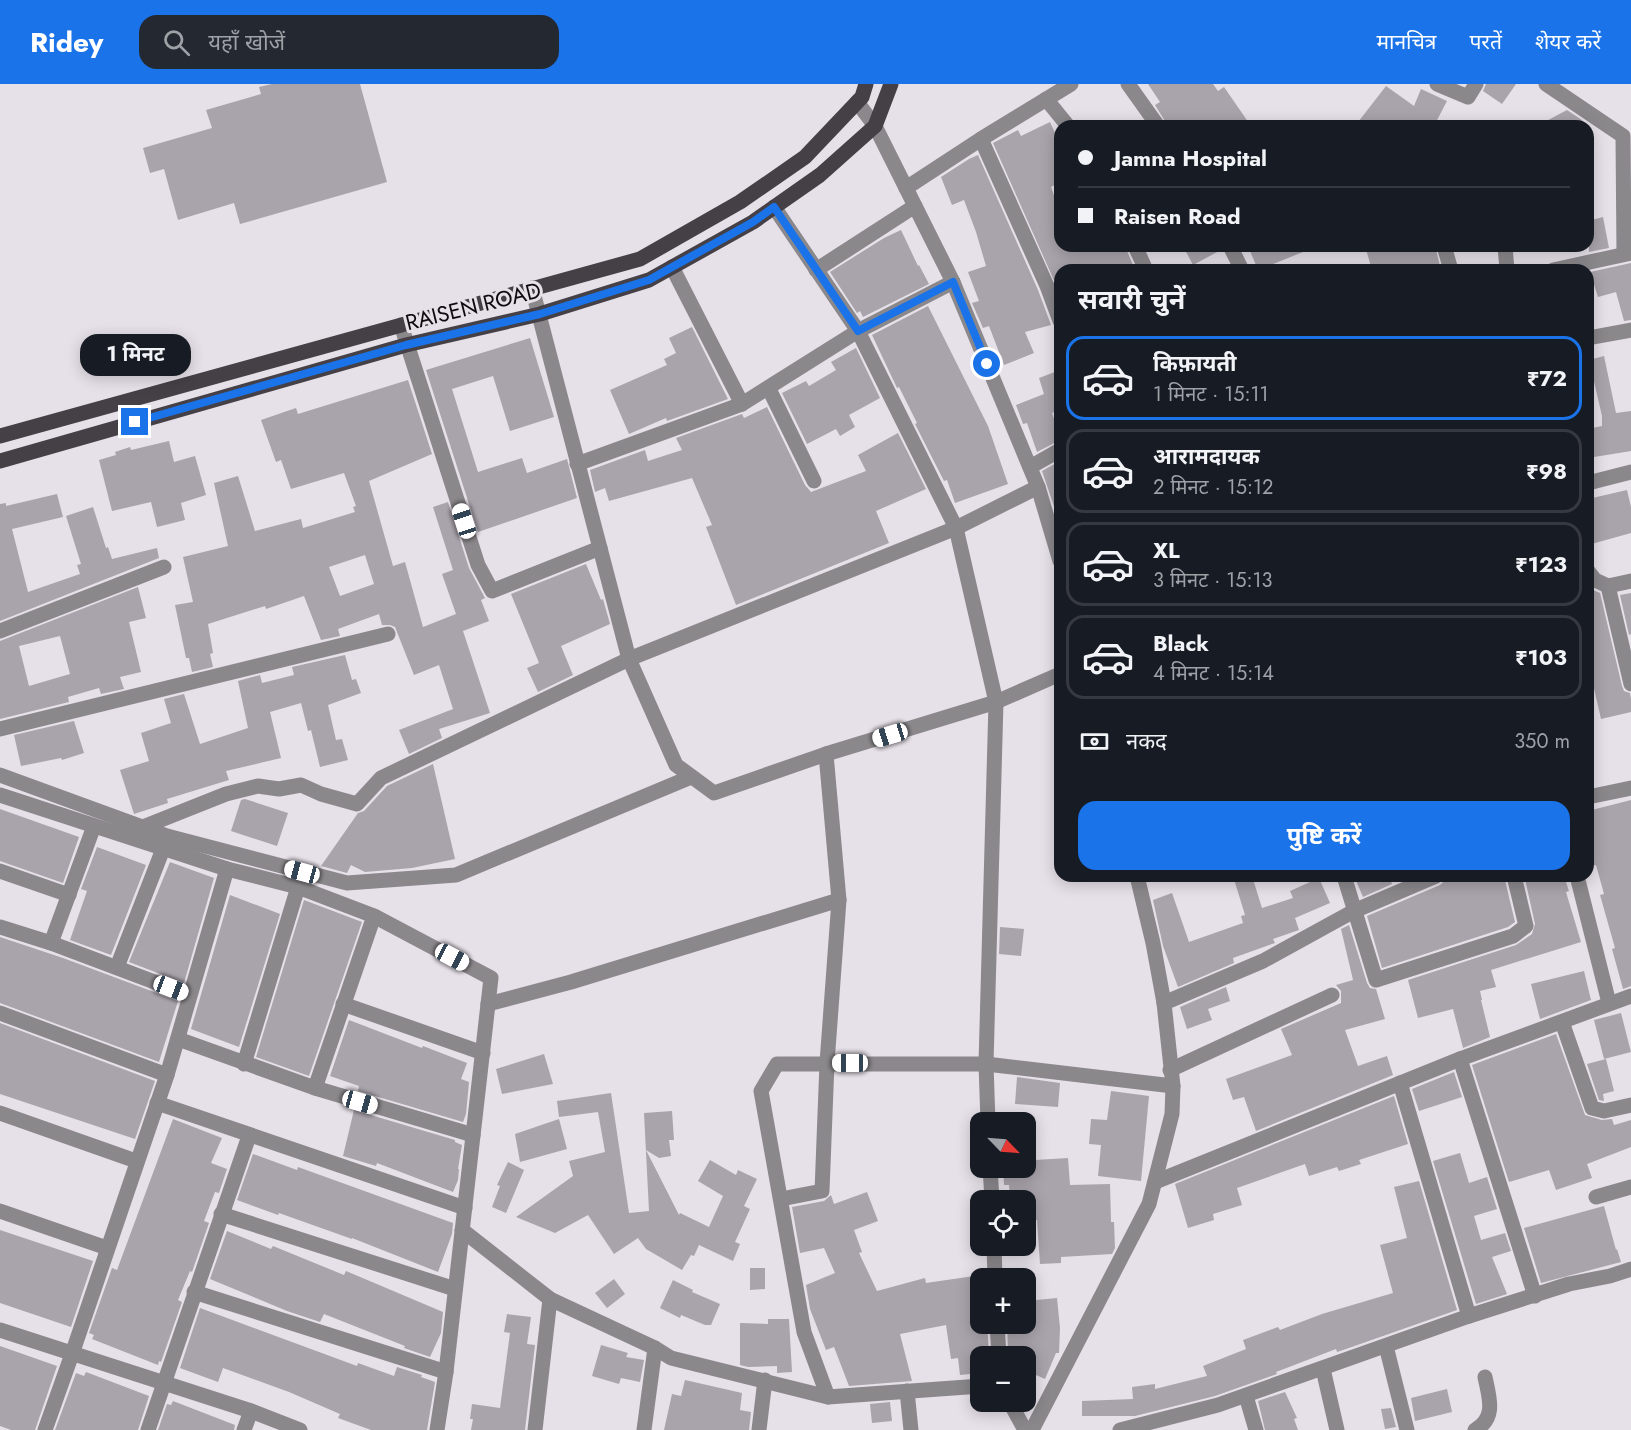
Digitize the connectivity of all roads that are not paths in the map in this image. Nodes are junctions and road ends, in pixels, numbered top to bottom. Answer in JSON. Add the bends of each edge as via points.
{"nodes":[{"id":1,"x":866,"y":84,"type":"edge"},
{"id":2,"x":891,"y":84,"type":"edge"},
{"id":3,"x":1071,"y":84,"type":"edge"},
{"id":4,"x":1128,"y":84,"type":"edge"},
{"id":5,"x":1437,"y":84,"type":"edge"},
{"id":6,"x":1476,"y":84,"type":"edge"},
{"id":7,"x":1546,"y":84,"type":"edge"},
{"id":8,"x":1046,"y":99,"type":"junction"},
{"id":9,"x":857,"y":102,"type":"junction"},
{"id":10,"x":1063,"y":120,"type":"edge"},
{"id":11,"x":1154,"y":120,"type":"edge"},
{"id":12,"x":875,"y":126,"type":"junction"},
{"id":13,"x":981,"y":139,"type":"junction"},
{"id":14,"x":906,"y":188,"type":"junction"},
{"id":15,"x":915,"y":206,"type":"junction"},
{"id":16,"x":774,"y":207,"type":"junction"},
{"id":17,"x":1627,"y":253,"type":"edge"},
{"id":18,"x":1579,"y":264,"type":"edge"},
{"id":19,"x":672,"y":267,"type":"junction"},
{"id":20,"x":816,"y":270,"type":"junction"},
{"id":21,"x":953,"y":282,"type":"junction"},
{"id":22,"x":532,"y":288,"type":"junction"},
{"id":23,"x":1054,"y":305,"type":"edge"},
{"id":24,"x":540,"y":314,"type":"junction"},
{"id":25,"x":400,"y":325,"type":"junction"},
{"id":26,"x":1631,"y":330,"type":"edge"},
{"id":27,"x":858,"y":331,"type":"junction"},
{"id":28,"x":1594,"y":337,"type":"edge"},
{"id":29,"x":406,"y":345,"type":"junction"},
{"id":30,"x":769,"y":389,"type":"junction"},
{"id":31,"x":742,"y":404,"type":"junction"},
{"id":32,"x":0,"y":436,"type":"edge"},
{"id":33,"x":1054,"y":453,"type":"edge"},
{"id":34,"x":0,"y":460,"type":"edge"},
{"id":35,"x":577,"y":464,"type":"junction"},
{"id":36,"x":1030,"y":467,"type":"junction"},
{"id":37,"x":1631,"y":472,"type":"edge"},
{"id":38,"x":814,"y":481,"type":"dead end"},
{"id":39,"x":1594,"y":481,"type":"edge"},
{"id":40,"x":1038,"y":487,"type":"junction"},
{"id":41,"x":956,"y":528,"type":"junction"},
{"id":42,"x":1054,"y":537,"type":"edge"},
{"id":43,"x":600,"y":548,"type":"junction"},
{"id":44,"x":164,"y":567,"type":"dead end"},
{"id":45,"x":1594,"y":579,"type":"edge"},
{"id":46,"x":1631,"y":581,"type":"edge"},
{"id":47,"x":1608,"y":586,"type":"junction"},
{"id":48,"x":0,"y":631,"type":"edge"},
{"id":49,"x":388,"y":634,"type":"dead end"},
{"id":50,"x":629,"y":659,"type":"junction"},
{"id":51,"x":1054,"y":677,"type":"edge"},
{"id":52,"x":1631,"y":684,"type":"edge"},
{"id":53,"x":996,"y":702,"type":"junction"},
{"id":54,"x":0,"y":729,"type":"edge"},
{"id":55,"x":826,"y":754,"type":"junction"},
{"id":56,"x":0,"y":775,"type":"edge"},
{"id":57,"x":691,"y":777,"type":"junction"},
{"id":58,"x":1631,"y":788,"type":"edge"},
{"id":59,"x":0,"y":795,"type":"edge"},
{"id":60,"x":1594,"y":796,"type":"edge"},
{"id":61,"x":94,"y":826,"type":"junction"},
{"id":62,"x":143,"y":827,"type":"junction"},
{"id":63,"x":163,"y":849,"type":"junction"},
{"id":64,"x":227,"y":869,"type":"junction"},
{"id":65,"x":0,"y":871,"type":"edge"},
{"id":66,"x":1138,"y":882,"type":"edge"},
{"id":67,"x":1346,"y":882,"type":"edge"},
{"id":68,"x":1419,"y":882,"type":"edge"},
{"id":69,"x":1515,"y":882,"type":"edge"},
{"id":70,"x":1579,"y":882,"type":"edge"},
{"id":71,"x":298,"y":887,"type":"junction"},
{"id":72,"x":69,"y":895,"type":"junction"},
{"id":73,"x":839,"y":900,"type":"junction"},
{"id":74,"x":1354,"y":911,"type":"junction"},
{"id":75,"x":374,"y":916,"type":"junction"},
{"id":76,"x":0,"y":927,"type":"edge"},
{"id":77,"x":51,"y":943,"type":"junction"},
{"id":78,"x":117,"y":967,"type":"junction"},
{"id":79,"x":189,"y":994,"type":"junction"},
{"id":80,"x":1332,"y":995,"type":"dead end"},
{"id":81,"x":1631,"y":996,"type":"edge"},
{"id":82,"x":1164,"y":1003,"type":"junction"},
{"id":83,"x":1610,"y":1003,"type":"junction"},
{"id":84,"x":343,"y":1004,"type":"junction"},
{"id":85,"x":488,"y":1004,"type":"junction"},
{"id":86,"x":0,"y":1013,"type":"edge"},
{"id":87,"x":1562,"y":1022,"type":"junction"},
{"id":88,"x":178,"y":1039,"type":"junction"},
{"id":89,"x":483,"y":1053,"type":"junction"},
{"id":90,"x":1461,"y":1059,"type":"junction"},
{"id":91,"x":827,"y":1063,"type":"junction"},
{"id":92,"x":244,"y":1064,"type":"junction"},
{"id":93,"x":986,"y":1064,"type":"junction"},
{"id":94,"x":1170,"y":1070,"type":"junction"},
{"id":95,"x":166,"y":1075,"type":"junction"},
{"id":96,"x":1400,"y":1083,"type":"junction"},
{"id":97,"x":1173,"y":1086,"type":"junction"},
{"id":98,"x":315,"y":1088,"type":"junction"},
{"id":99,"x":157,"y":1103,"type":"junction"},
{"id":100,"x":1631,"y":1105,"type":"edge"},
{"id":101,"x":988,"y":1112,"type":"edge"},
{"id":102,"x":0,"y":1113,"type":"edge"},
{"id":103,"x":473,"y":1135,"type":"junction"},
{"id":104,"x":249,"y":1136,"type":"junction"},
{"id":105,"x":136,"y":1161,"type":"junction"},
{"id":106,"x":1155,"y":1182,"type":"junction"},
{"id":107,"x":1631,"y":1187,"type":"edge"},
{"id":108,"x":1596,"y":1197,"type":"dead end"},
{"id":109,"x":781,"y":1199,"type":"junction"},
{"id":110,"x":465,"y":1208,"type":"junction"},
{"id":111,"x":0,"y":1211,"type":"edge"},
{"id":112,"x":221,"y":1214,"type":"junction"},
{"id":113,"x":462,"y":1230,"type":"junction"},
{"id":114,"x":107,"y":1248,"type":"junction"},
{"id":115,"x":1631,"y":1269,"type":"edge"},
{"id":116,"x":455,"y":1289,"type":"junction"},
{"id":117,"x":194,"y":1292,"type":"junction"},
{"id":118,"x":1535,"y":1296,"type":"junction"},
{"id":119,"x":550,"y":1299,"type":"junction"},
{"id":120,"x":1469,"y":1316,"type":"junction"},
{"id":121,"x":0,"y":1330,"type":"edge"},
{"id":122,"x":1386,"y":1346,"type":"junction"},
{"id":123,"x":655,"y":1348,"type":"junction"},
{"id":124,"x":72,"y":1354,"type":"junction"},
{"id":125,"x":1323,"y":1369,"type":"junction"},
{"id":126,"x":446,"y":1372,"type":"junction"},
{"id":127,"x":1485,"y":1377,"type":"dead end"},
{"id":128,"x":765,"y":1380,"type":"junction"},
{"id":129,"x":163,"y":1382,"type":"junction"},
{"id":130,"x":970,"y":1387,"type":"edge"},
{"id":131,"x":907,"y":1391,"type":"junction"},
{"id":132,"x":1246,"y":1396,"type":"junction"},
{"id":133,"x":828,"y":1397,"type":"junction"},
{"id":134,"x":251,"y":1411,"type":"junction"},
{"id":135,"x":1015,"y":1412,"type":"edge"},
{"id":136,"x":45,"y":1430,"type":"edge"},
{"id":137,"x":148,"y":1430,"type":"edge"},
{"id":138,"x":244,"y":1430,"type":"edge"},
{"id":139,"x":300,"y":1430,"type":"edge"},
{"id":140,"x":437,"y":1430,"type":"edge"},
{"id":141,"x":535,"y":1430,"type":"edge"},
{"id":142,"x":644,"y":1430,"type":"edge"},
{"id":143,"x":759,"y":1430,"type":"edge"},
{"id":144,"x":911,"y":1430,"type":"edge"},
{"id":145,"x":1025,"y":1430,"type":"edge"},
{"id":146,"x":1032,"y":1430,"type":"edge"},
{"id":147,"x":1120,"y":1430,"type":"edge"},
{"id":148,"x":1256,"y":1430,"type":"edge"},
{"id":149,"x":1337,"y":1430,"type":"edge"},
{"id":150,"x":1407,"y":1430,"type":"edge"},
{"id":151,"x":1475,"y":1430,"type":"edge"}],
"edges":[{"from":1,"to":9,"type":"main road","name":"RAISEN ROAD"},
{"from":2,"to":12,"type":"main road","name":"RAISEN ROAD"},
{"from":3,"to":8,"type":"street"},
{"from":4,"to":11,"type":"street"},
{"from":5,"to":6,"type":"street","via":[[1468,97]]},
{"from":7,"to":17,"type":"street","via":[[1623,136]]},
{"from":8,"to":10,"type":"street"},
{"from":8,"to":13,"type":"street"},
{"from":9,"to":12,"type":"street"},
{"from":9,"to":22,"type":"main road","name":"RAISEN ROAD","via":[[805,157],[740,202],[640,259]]},
{"from":12,"to":14,"type":"street"},
{"from":12,"to":16,"type":"main road","name":"RAISEN ROAD","via":[[820,175]]},
{"from":13,"to":14,"type":"street"},
{"from":13,"to":23,"type":"street"},
{"from":14,"to":15,"type":"street"},
{"from":15,"to":20,"type":"street"},
{"from":15,"to":21,"type":"street"},
{"from":16,"to":19,"type":"main road","name":"RAISEN ROAD"},
{"from":16,"to":20,"type":"street"},
{"from":17,"to":18,"type":"street"},
{"from":19,"to":24,"type":"main road","name":"RAISEN ROAD","via":[[649,280]]},
{"from":19,"to":31,"type":"street"},
{"from":20,"to":27,"type":"street"},
{"from":21,"to":27,"type":"street"},
{"from":21,"to":36,"type":"street"},
{"from":22,"to":24,"type":"street"},
{"from":22,"to":25,"type":"main road","name":"RAISEN ROAD"},
{"from":24,"to":29,"type":"main road","name":"RAISEN ROAD"},
{"from":24,"to":35,"type":"street"},
{"from":25,"to":29,"type":"street"},
{"from":25,"to":32,"type":"main road","name":"RAISEN ROAD"},
{"from":26,"to":28,"type":"street"},
{"from":27,"to":30,"type":"street"},
{"from":27,"to":41,"type":"street"},
{"from":29,"to":34,"type":"main road","name":"RAISEN ROAD"},
{"from":29,"to":43,"type":"street","via":[[478,565],[492,591]]},
{"from":30,"to":31,"type":"street"},
{"from":30,"to":38,"type":"street"},
{"from":31,"to":35,"type":"street"},
{"from":33,"to":36,"type":"street"},
{"from":35,"to":43,"type":"street"},
{"from":36,"to":40,"type":"street"},
{"from":37,"to":39,"type":"street"},
{"from":40,"to":41,"type":"street"},
{"from":40,"to":42,"type":"street"},
{"from":41,"to":50,"type":"street"},
{"from":41,"to":53,"type":"street"},
{"from":43,"to":50,"type":"street"},
{"from":44,"to":48,"type":"street"},
{"from":45,"to":47,"type":"street"},
{"from":46,"to":47,"type":"street"},
{"from":47,"to":52,"type":"street"},
{"from":49,"to":54,"type":"street"},
{"from":50,"to":57,"type":"street","via":[[676,765]]},
{"from":50,"to":62,"type":"street","via":[[381,778],[357,804],[301,786],[258,786],[226,794]]},
{"from":51,"to":53,"type":"street"},
{"from":53,"to":55,"type":"street"},
{"from":53,"to":93,"type":"street"},
{"from":55,"to":57,"type":"street","via":[[714,794]]},
{"from":55,"to":73,"type":"street"},
{"from":56,"to":62,"type":"street"},
{"from":57,"to":62,"type":"street","via":[[456,875],[347,883]]},
{"from":58,"to":60,"type":"street"},
{"from":59,"to":61,"type":"street"},
{"from":61,"to":63,"type":"street"},
{"from":61,"to":72,"type":"street"},
{"from":63,"to":64,"type":"street"},
{"from":63,"to":78,"type":"street"},
{"from":64,"to":71,"type":"street"},
{"from":64,"to":79,"type":"street"},
{"from":65,"to":72,"type":"street"},
{"from":66,"to":82,"type":"street"},
{"from":67,"to":74,"type":"street"},
{"from":68,"to":74,"type":"street"},
{"from":69,"to":74,"type":"street","via":[[1526,926],[1513,936],[1376,980]]},
{"from":70,"to":83,"type":"street"},
{"from":71,"to":75,"type":"street"},
{"from":71,"to":92,"type":"street"},
{"from":72,"to":77,"type":"street"},
{"from":73,"to":85,"type":"street"},
{"from":73,"to":91,"type":"street"},
{"from":74,"to":82,"type":"street","via":[[1263,960]]},
{"from":75,"to":84,"type":"street"},
{"from":75,"to":85,"type":"street","via":[[491,978]]},
{"from":76,"to":77,"type":"street"},
{"from":77,"to":78,"type":"street"},
{"from":78,"to":79,"type":"street"},
{"from":79,"to":88,"type":"street"},
{"from":80,"to":94,"type":"street"},
{"from":81,"to":83,"type":"street"},
{"from":82,"to":94,"type":"street"},
{"from":83,"to":87,"type":"street"},
{"from":84,"to":89,"type":"street"},
{"from":84,"to":98,"type":"street"},
{"from":85,"to":89,"type":"street"},
{"from":86,"to":95,"type":"street"},
{"from":87,"to":90,"type":"street"},
{"from":87,"to":100,"type":"street","via":[[1593,1108],[1604,1111]]},
{"from":88,"to":92,"type":"street"},
{"from":88,"to":95,"type":"street"},
{"from":89,"to":103,"type":"street"},
{"from":90,"to":96,"type":"street"},
{"from":90,"to":118,"type":"street"},
{"from":91,"to":93,"type":"street"},
{"from":91,"to":109,"type":"street","via":[[822,1191]]},
{"from":91,"to":109,"type":"street","via":[[777,1064],[761,1091]]},
{"from":92,"to":98,"type":"street"},
{"from":93,"to":97,"type":"street"},
{"from":93,"to":101,"type":"street"},
{"from":94,"to":97,"type":"street"},
{"from":95,"to":99,"type":"street"},
{"from":96,"to":106,"type":"street"},
{"from":96,"to":120,"type":"street"},
{"from":97,"to":106,"type":"street","via":[[1172,1114]]},
{"from":98,"to":103,"type":"street"},
{"from":99,"to":104,"type":"street"},
{"from":99,"to":105,"type":"street"},
{"from":102,"to":105,"type":"street"},
{"from":103,"to":110,"type":"street"},
{"from":104,"to":110,"type":"street"},
{"from":104,"to":112,"type":"street"},
{"from":105,"to":114,"type":"street"},
{"from":106,"to":146,"type":"street","via":[[1149,1204]]},
{"from":107,"to":108,"type":"street"},
{"from":109,"to":133,"type":"street","via":[[804,1332]]},
{"from":110,"to":113,"type":"street"},
{"from":111,"to":114,"type":"street"},
{"from":112,"to":116,"type":"street"},
{"from":112,"to":117,"type":"street"},
{"from":113,"to":116,"type":"street"},
{"from":113,"to":119,"type":"street"},
{"from":114,"to":124,"type":"street"},
{"from":115,"to":118,"type":"street"},
{"from":116,"to":126,"type":"street"},
{"from":117,"to":126,"type":"street"},
{"from":117,"to":129,"type":"street"},
{"from":118,"to":120,"type":"street"},
{"from":119,"to":123,"type":"street"},
{"from":119,"to":141,"type":"street"},
{"from":120,"to":122,"type":"street"},
{"from":121,"to":124,"type":"street"},
{"from":122,"to":125,"type":"street"},
{"from":122,"to":150,"type":"street"},
{"from":123,"to":128,"type":"street","via":[[671,1358]]},
{"from":123,"to":142,"type":"street"},
{"from":124,"to":129,"type":"street"},
{"from":124,"to":136,"type":"street"},
{"from":125,"to":132,"type":"street"},
{"from":125,"to":149,"type":"street"},
{"from":126,"to":140,"type":"street"},
{"from":127,"to":151,"type":"street","via":[[1491,1408],[1487,1421]]},
{"from":128,"to":133,"type":"street"},
{"from":128,"to":143,"type":"street"},
{"from":129,"to":134,"type":"street"},
{"from":129,"to":137,"type":"street"},
{"from":130,"to":131,"type":"street"},
{"from":131,"to":133,"type":"street"},
{"from":131,"to":144,"type":"street"},
{"from":132,"to":147,"type":"street"},
{"from":132,"to":148,"type":"street"},
{"from":134,"to":138,"type":"street"},
{"from":134,"to":139,"type":"street"},
{"from":135,"to":145,"type":"street"}]}
